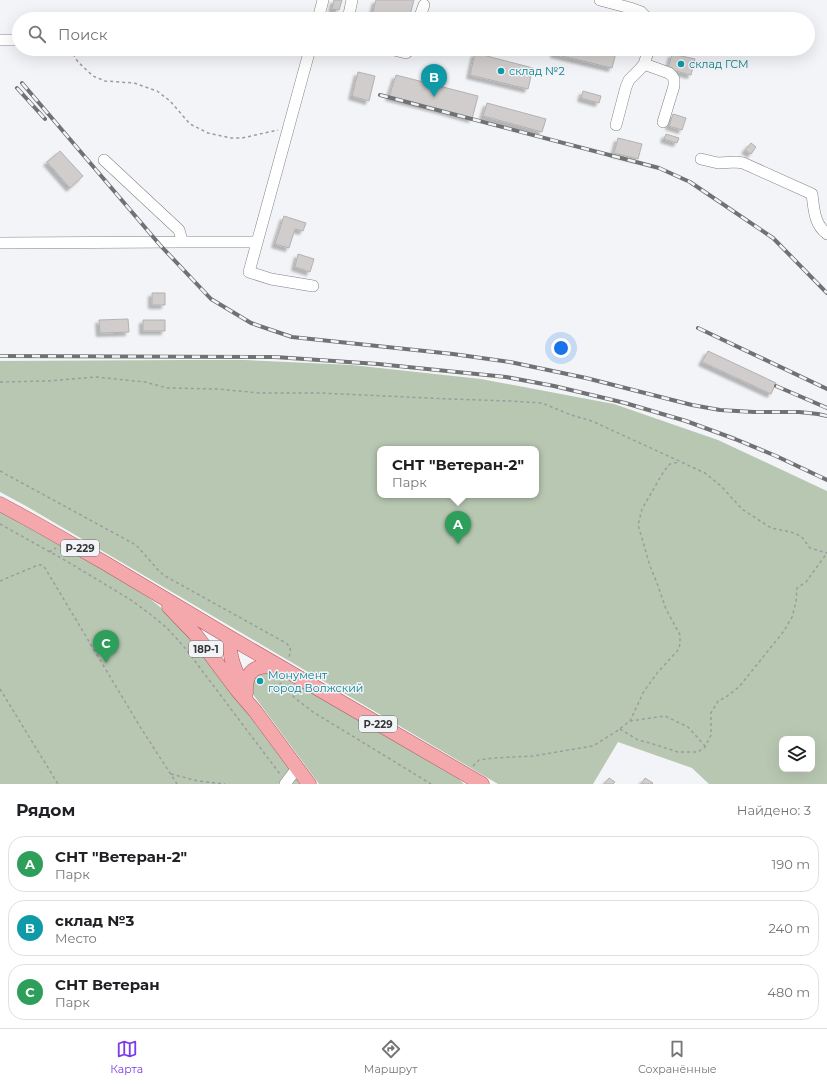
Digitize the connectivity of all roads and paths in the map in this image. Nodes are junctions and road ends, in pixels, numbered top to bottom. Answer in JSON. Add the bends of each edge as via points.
{"nodes":[{"id":1,"x":323,"y":0,"type":"edge"},
{"id":2,"x":352,"y":0,"type":"edge"},
{"id":3,"x":600,"y":0,"type":"edge"},
{"id":4,"x":424,"y":5,"type":"dead end"},
{"id":5,"x":320,"y":12,"type":"edge"},
{"id":6,"x":349,"y":12,"type":"edge"},
{"id":7,"x":422,"y":12,"type":"edge"},
{"id":8,"x":641,"y":12,"type":"edge"},
{"id":9,"x":0,"y":40,"type":"edge"},
{"id":10,"x":12,"y":40,"type":"edge"},
{"id":11,"x":75,"y":56,"type":"edge"},
{"id":12,"x":308,"y":56,"type":"edge"},
{"id":13,"x":647,"y":56,"type":"edge"},
{"id":14,"x":644,"y":64,"type":"junction"},
{"id":15,"x":664,"y":122,"type":"dead end"},
{"id":16,"x":616,"y":125,"type":"dead end"},
{"id":17,"x":289,"y":126,"type":"junction"},
{"id":18,"x":701,"y":159,"type":"dead end"},
{"id":19,"x":104,"y":160,"type":"dead end"},
{"id":20,"x":827,"y":234,"type":"edge"},
{"id":21,"x":182,"y":242,"type":"junction"},
{"id":22,"x":257,"y":242,"type":"junction"},
{"id":23,"x":0,"y":243,"type":"edge"},
{"id":24,"x":313,"y":286,"type":"dead end"},
{"id":25,"x":0,"y":382,"type":"edge"},
{"id":26,"x":680,"y":462,"type":"junction"},
{"id":27,"x":0,"y":471,"type":"edge"},
{"id":28,"x":2,"y":505,"type":"edge"},
{"id":29,"x":0,"y":524,"type":"edge"},
{"id":30,"x":827,"y":553,"type":"edge"},
{"id":31,"x":0,"y":581,"type":"edge"},
{"id":32,"x":153,"y":591,"type":"junction"},
{"id":33,"x":229,"y":642,"type":"junction"},
{"id":34,"x":282,"y":667,"type":"junction"},
{"id":35,"x":222,"y":670,"type":"junction"},
{"id":36,"x":0,"y":689,"type":"edge"},
{"id":37,"x":246,"y":693,"type":"junction"},
{"id":38,"x":255,"y":711,"type":"junction"},
{"id":39,"x":630,"y":721,"type":"junction"},
{"id":40,"x":620,"y":729,"type":"junction"},
{"id":41,"x":706,"y":746,"type":"junction"},
{"id":42,"x":298,"y":768,"type":"junction"},
{"id":43,"x":171,"y":774,"type":"junction"},
{"id":44,"x":474,"y":781,"type":"edge"},
{"id":45,"x":285,"y":783,"type":"edge"},
{"id":46,"x":58,"y":784,"type":"edge"},
{"id":47,"x":177,"y":784,"type":"edge"},
{"id":48,"x":224,"y":784,"type":"edge"},
{"id":49,"x":309,"y":784,"type":"edge"},
{"id":50,"x":431,"y":784,"type":"edge"}],
"edges":[{"from":1,"to":5,"type":"street"},
{"from":2,"to":6,"type":"street"},
{"from":3,"to":8,"type":"street"},
{"from":4,"to":7,"type":"street"},
{"from":9,"to":10,"type":"street"},
{"from":11,"to":17,"type":"path","via":[[93,76],[105,82],[134,83],[157,91],[170,101],[190,124],[208,133],[242,138]]},
{"from":12,"to":17,"type":"street"},
{"from":13,"to":14,"type":"street"},
{"from":14,"to":15,"type":"street","via":[[669,73],[674,79]]},
{"from":14,"to":16,"type":"street","via":[[626,86]]},
{"from":17,"to":22,"type":"street"},
{"from":18,"to":20,"type":"street","via":[[718,164],[743,163],[812,194],[818,224]]},
{"from":19,"to":21,"type":"street","via":[[178,230]]},
{"from":21,"to":22,"type":"street"},
{"from":21,"to":23,"type":"street"},
{"from":22,"to":24,"type":"street","via":[[249,272],[271,279]]},
{"from":25,"to":26,"type":"path","via":[[96,378],[145,382],[167,388],[542,403],[592,421]]},
{"from":26,"to":30,"type":"path","via":[[705,473],[742,509],[771,528],[801,536],[810,548]]},
{"from":26,"to":39,"type":"path","via":[[670,464],[664,471],[642,509],[638,525],[666,609],[680,635],[680,643],[679,648],[644,691]]},
{"from":27,"to":34,"type":"path","via":[[136,545],[165,576],[286,643],[291,650]]},
{"from":28,"to":32,"type":"main road","number":"Р-229"},
{"from":29,"to":45,"type":"path","via":[[131,600],[167,628],[185,648]]},
{"from":30,"to":41,"type":"path","via":[[806,582],[797,588],[792,617],[784,631],[739,688],[718,701],[712,713],[712,735]]},
{"from":31,"to":43,"type":"path","via":[[38,565],[45,568]]},
{"from":32,"to":33,"type":"main road","number":"Р-229"},
{"from":32,"to":35,"type":"main road","number":"18Р-1","via":[[195,634]]},
{"from":33,"to":34,"type":"main road","number":"Р-229"},
{"from":33,"to":35,"type":"main road","via":[[216,646],[216,655]]},
{"from":33,"to":37,"type":"main road","number":"18Р-1","via":[[234,666]]},
{"from":34,"to":37,"type":"main road","via":[[262,666],[251,672],[246,682]]},
{"from":34,"to":44,"type":"main road","number":"Р-229"},
{"from":34,"to":50,"type":"path","via":[[276,677],[277,680],[295,698],[313,712]]},
{"from":35,"to":38,"type":"main road","number":"18Р-1"},
{"from":36,"to":46,"type":"path"},
{"from":37,"to":38,"type":"main road","number":"18Р-1"},
{"from":38,"to":42,"type":"main road","number":"18Р-1"},
{"from":39,"to":40,"type":"path"},
{"from":39,"to":41,"type":"path","via":[[665,716],[688,727]]},
{"from":40,"to":41,"type":"path","via":[[638,740],[678,752],[698,752]]},
{"from":40,"to":44,"type":"path","via":[[593,746],[533,756],[479,760]]},
{"from":42,"to":45,"type":"street"},
{"from":42,"to":49,"type":"main road","number":"18Р-1"},
{"from":43,"to":47,"type":"path"},
{"from":43,"to":48,"type":"path"}]}
